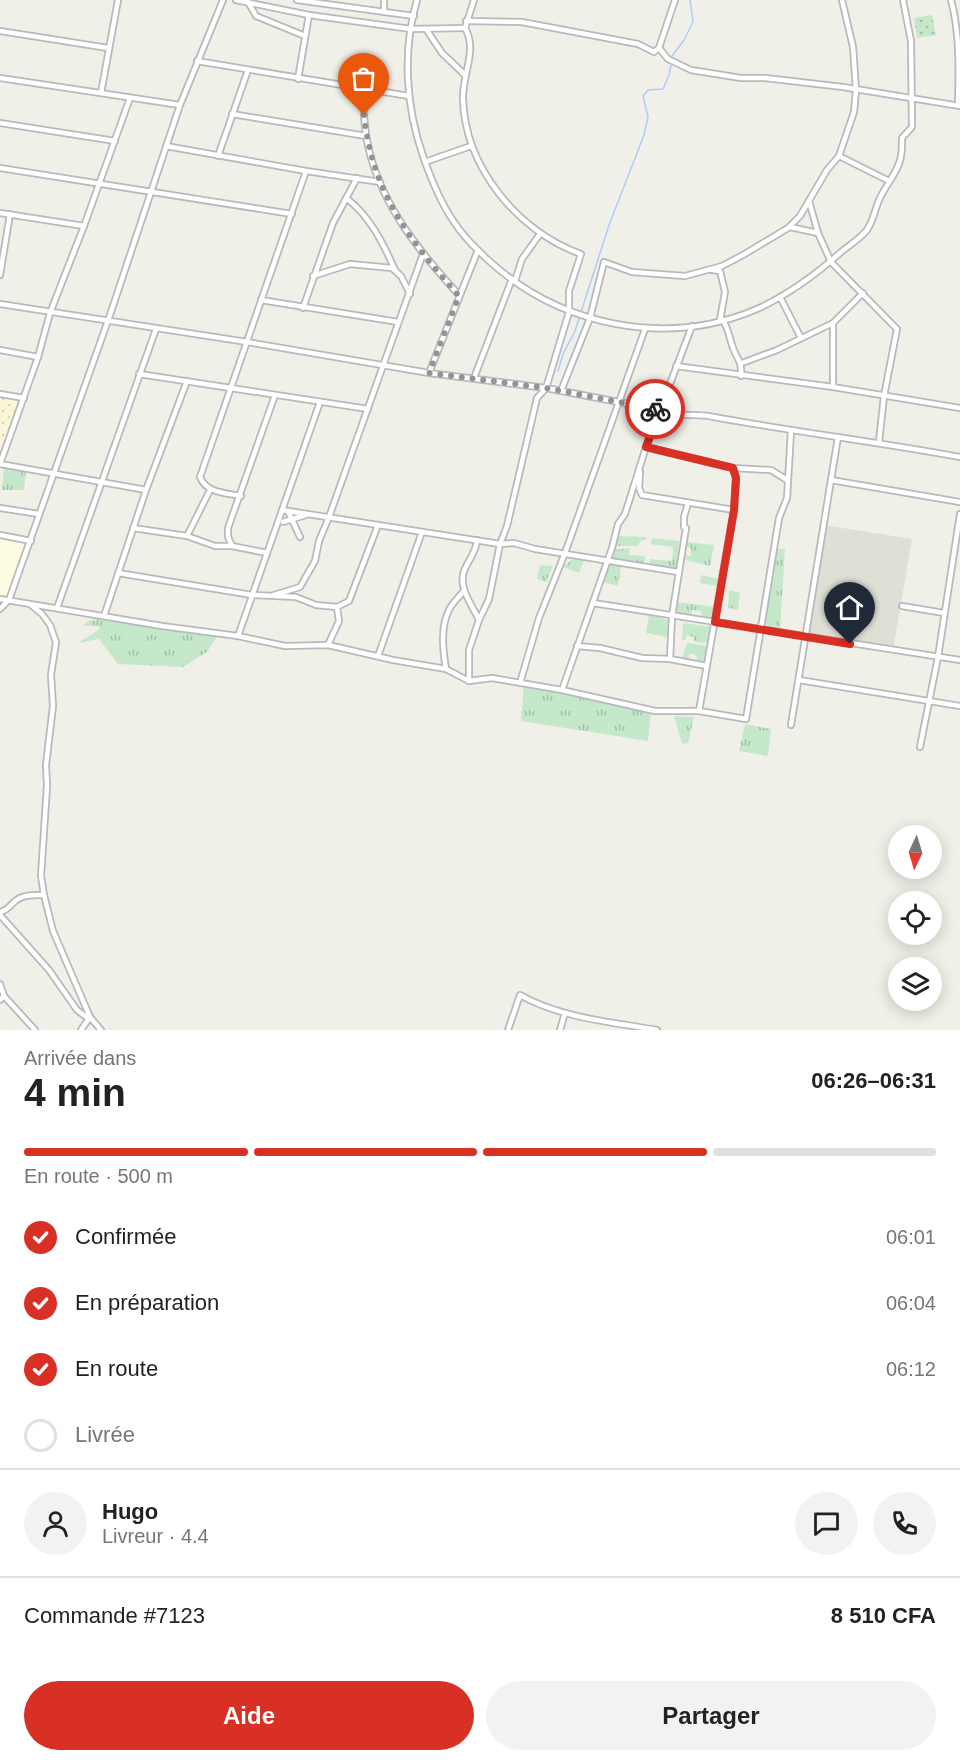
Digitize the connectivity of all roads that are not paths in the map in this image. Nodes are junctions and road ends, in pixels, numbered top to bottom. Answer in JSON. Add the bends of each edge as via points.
{"nodes":[{"id":1,"x":118,"y":0,"type":"edge"},
{"id":2,"x":223,"y":0,"type":"edge"},
{"id":3,"x":236,"y":0,"type":"edge"},
{"id":4,"x":297,"y":0,"type":"edge"},
{"id":5,"x":384,"y":0,"type":"edge"},
{"id":6,"x":417,"y":0,"type":"edge"},
{"id":7,"x":474,"y":0,"type":"edge"},
{"id":8,"x":675,"y":0,"type":"edge"},
{"id":9,"x":842,"y":0,"type":"edge"},
{"id":10,"x":903,"y":0,"type":"edge"},
{"id":11,"x":951,"y":0,"type":"edge"},
{"id":12,"x":247,"y":1,"type":"edge"},
{"id":13,"x":957,"y":10,"type":"edge"},
{"id":14,"x":384,"y":12,"type":"junction"},
{"id":15,"x":309,"y":15,"type":"junction"},
{"id":16,"x":414,"y":16,"type":"junction"},
{"id":17,"x":466,"y":21,"type":"junction"},
{"id":18,"x":465,"y":28,"type":"junction"},
{"id":19,"x":411,"y":29,"type":"junction"},
{"id":20,"x":426,"y":29,"type":"junction"},
{"id":21,"x":0,"y":31,"type":"edge"},
{"id":22,"x":305,"y":36,"type":"junction"},
{"id":23,"x":108,"y":48,"type":"junction"},
{"id":24,"x":659,"y":48,"type":"junction"},
{"id":25,"x":959,"y":55,"type":"edge"},
{"id":26,"x":197,"y":61,"type":"junction"},
{"id":27,"x":248,"y":70,"type":"junction"},
{"id":28,"x":465,"y":75,"type":"junction"},
{"id":29,"x":0,"y":78,"type":"edge"},
{"id":30,"x":298,"y":79,"type":"junction"},
{"id":31,"x":363,"y":89,"type":"junction"},
{"id":32,"x":856,"y":90,"type":"junction"},
{"id":33,"x":101,"y":93,"type":"junction"},
{"id":34,"x":409,"y":96,"type":"junction"},
{"id":35,"x":130,"y":98,"type":"junction"},
{"id":36,"x":911,"y":99,"type":"junction"},
{"id":37,"x":180,"y":105,"type":"junction"},
{"id":38,"x":959,"y":106,"type":"edge"},
{"id":39,"x":232,"y":114,"type":"junction"},
{"id":40,"x":0,"y":123,"type":"edge"},
{"id":41,"x":366,"y":136,"type":"junction"},
{"id":42,"x":115,"y":141,"type":"junction"},
{"id":43,"x":166,"y":146,"type":"junction"},
{"id":44,"x":471,"y":146,"type":"junction"},
{"id":45,"x":218,"y":156,"type":"junction"},
{"id":46,"x":839,"y":156,"type":"junction"},
{"id":47,"x":425,"y":162,"type":"junction"},
{"id":48,"x":0,"y":168,"type":"edge"},
{"id":49,"x":306,"y":171,"type":"junction"},
{"id":50,"x":357,"y":178,"type":"junction"},
{"id":51,"x":889,"y":181,"type":"junction"},
{"id":52,"x":380,"y":182,"type":"junction"},
{"id":53,"x":99,"y":184,"type":"junction"},
{"id":54,"x":151,"y":191,"type":"junction"},
{"id":55,"x":346,"y":198,"type":"junction"},
{"id":56,"x":809,"y":201,"type":"junction"},
{"id":57,"x":0,"y":213,"type":"edge"},
{"id":58,"x":10,"y":214,"type":"junction"},
{"id":59,"x":292,"y":214,"type":"junction"},
{"id":60,"x":84,"y":226,"type":"junction"},
{"id":61,"x":789,"y":227,"type":"junction"},
{"id":62,"x":818,"y":233,"type":"junction"},
{"id":63,"x":540,"y":234,"type":"junction"},
{"id":64,"x":478,"y":250,"type":"junction"},
{"id":65,"x":423,"y":254,"type":"junction"},
{"id":66,"x":831,"y":262,"type":"junction"},
{"id":67,"x":394,"y":270,"type":"junction"},
{"id":68,"x":710,"y":270,"type":"junction"},
{"id":69,"x":0,"y":275,"type":"edge"},
{"id":70,"x":313,"y":276,"type":"junction"},
{"id":71,"x":513,"y":280,"type":"junction"},
{"id":72,"x":862,"y":293,"type":"junction"},
{"id":73,"x":410,"y":294,"type":"junction"},
{"id":74,"x":459,"y":296,"type":"junction"},
{"id":75,"x":780,"y":297,"type":"junction"},
{"id":76,"x":261,"y":300,"type":"junction"},
{"id":77,"x":0,"y":304,"type":"edge"},
{"id":78,"x":303,"y":308,"type":"junction"},
{"id":79,"x":568,"y":312,"type":"junction"},
{"id":80,"x":50,"y":313,"type":"junction"},
{"id":81,"x":590,"y":318,"type":"junction"},
{"id":82,"x":721,"y":319,"type":"junction"},
{"id":83,"x":108,"y":321,"type":"junction"},
{"id":84,"x":398,"y":322,"type":"junction"},
{"id":85,"x":833,"y":323,"type":"junction"},
{"id":86,"x":692,"y":326,"type":"junction"},
{"id":87,"x":156,"y":329,"type":"junction"},
{"id":88,"x":645,"y":329,"type":"junction"},
{"id":89,"x":801,"y":338,"type":"junction"},
{"id":90,"x":247,"y":342,"type":"junction"},
{"id":91,"x":0,"y":350,"type":"edge"},
{"id":92,"x":38,"y":357,"type":"junction"},
{"id":93,"x":742,"y":363,"type":"junction"},
{"id":94,"x":383,"y":365,"type":"junction"},
{"id":95,"x":676,"y":366,"type":"junction"},
{"id":96,"x":429,"y":373,"type":"junction"},
{"id":97,"x":139,"y":374,"type":"junction"},
{"id":98,"x":741,"y":376,"type":"junction"},
{"id":99,"x":474,"y":378,"type":"junction"},
{"id":100,"x":187,"y":381,"type":"junction"},
{"id":101,"x":833,"y":387,"type":"junction"},
{"id":102,"x":230,"y":388,"type":"junction"},
{"id":103,"x":546,"y":388,"type":"junction"},
{"id":104,"x":561,"y":391,"type":"junction"},
{"id":105,"x":0,"y":394,"type":"edge"},
{"id":106,"x":275,"y":395,"type":"junction"},
{"id":107,"x":884,"y":396,"type":"junction"},
{"id":108,"x":24,"y":398,"type":"junction"},
{"id":109,"x":320,"y":402,"type":"junction"},
{"id":110,"x":618,"y":402,"type":"junction"},
{"id":111,"x":960,"y":408,"type":"edge"},
{"id":112,"x":368,"y":409,"type":"junction"},
{"id":113,"x":660,"y":410,"type":"junction"},
{"id":114,"x":791,"y":431,"type":"junction"},
{"id":115,"x":838,"y":437,"type":"junction"},
{"id":116,"x":879,"y":442,"type":"junction"},
{"id":117,"x":646,"y":447,"type":"junction"},
{"id":118,"x":960,"y":457,"type":"edge"},
{"id":119,"x":0,"y":464,"type":"edge"},
{"id":120,"x":640,"y":464,"type":"junction"},
{"id":121,"x":733,"y":468,"type":"junction"},
{"id":122,"x":54,"y":473,"type":"junction"},
{"id":123,"x":787,"y":480,"type":"junction"},
{"id":124,"x":831,"y":480,"type":"junction"},
{"id":125,"x":103,"y":481,"type":"junction"},
{"id":126,"x":146,"y":490,"type":"junction"},
{"id":127,"x":210,"y":490,"type":"junction"},
{"id":128,"x":241,"y":496,"type":"junction"},
{"id":129,"x":960,"y":502,"type":"edge"},
{"id":130,"x":688,"y":503,"type":"junction"},
{"id":131,"x":0,"y":508,"type":"edge"},
{"id":132,"x":285,"y":510,"type":"junction"},
{"id":133,"x":734,"y":510,"type":"junction"},
{"id":134,"x":39,"y":514,"type":"junction"},
{"id":135,"x":309,"y":514,"type":"junction"},
{"id":136,"x":960,"y":514,"type":"edge"},
{"id":137,"x":329,"y":517,"type":"junction"},
{"id":138,"x":292,"y":519,"type":"junction"},
{"id":139,"x":283,"y":522,"type":"dead end"},
{"id":140,"x":378,"y":525,"type":"junction"},
{"id":141,"x":133,"y":528,"type":"junction"},
{"id":142,"x":422,"y":532,"type":"junction"},
{"id":143,"x":0,"y":535,"type":"edge"},
{"id":144,"x":187,"y":536,"type":"junction"},
{"id":145,"x":300,"y":537,"type":"dead end"},
{"id":146,"x":477,"y":540,"type":"junction"},
{"id":147,"x":31,"y":541,"type":"junction"},
{"id":148,"x":501,"y":544,"type":"junction"},
{"id":149,"x":232,"y":546,"type":"junction"},
{"id":150,"x":267,"y":553,"type":"junction"},
{"id":151,"x":565,"y":553,"type":"junction"},
{"id":152,"x":607,"y":561,"type":"junction"},
{"id":153,"x":678,"y":572,"type":"junction"},
{"id":154,"x":118,"y":573,"type":"junction"},
{"id":155,"x":464,"y":591,"type":"junction"},
{"id":156,"x":252,"y":595,"type":"junction"},
{"id":157,"x":274,"y":595,"type":"junction"},
{"id":158,"x":0,"y":599,"type":"edge"},
{"id":159,"x":9,"y":600,"type":"junction"},
{"id":160,"x":593,"y":603,"type":"junction"},
{"id":161,"x":29,"y":604,"type":"junction"},
{"id":162,"x":902,"y":606,"type":"dead end"},
{"id":163,"x":337,"y":607,"type":"junction"},
{"id":164,"x":57,"y":608,"type":"junction"},
{"id":165,"x":0,"y":609,"type":"edge"},
{"id":166,"x":944,"y":613,"type":"junction"},
{"id":167,"x":104,"y":616,"type":"junction"},
{"id":168,"x":672,"y":616,"type":"junction"},
{"id":169,"x":479,"y":620,"type":"junction"},
{"id":170,"x":715,"y":622,"type":"junction"},
{"id":171,"x":760,"y":629,"type":"junction"},
{"id":172,"x":238,"y":636,"type":"junction"},
{"id":173,"x":806,"y":637,"type":"junction"},
{"id":174,"x":328,"y":645,"type":"junction"},
{"id":175,"x":577,"y":646,"type":"junction"},
{"id":176,"x":378,"y":656,"type":"junction"},
{"id":177,"x":938,"y":657,"type":"junction"},
{"id":178,"x":670,"y":659,"type":"junction"},
{"id":179,"x":960,"y":660,"type":"edge"},
{"id":180,"x":707,"y":666,"type":"junction"},
{"id":181,"x":446,"y":669,"type":"junction"},
{"id":182,"x":799,"y":680,"type":"junction"},
{"id":183,"x":469,"y":681,"type":"junction"},
{"id":184,"x":520,"y":683,"type":"junction"},
{"id":185,"x":562,"y":690,"type":"junction"},
{"id":186,"x":929,"y":701,"type":"junction"},
{"id":187,"x":960,"y":706,"type":"edge"},
{"id":188,"x":699,"y":711,"type":"junction"},
{"id":189,"x":791,"y":725,"type":"dead end"},
{"id":190,"x":920,"y":747,"type":"dead end"},
{"id":191,"x":45,"y":896,"type":"junction"},
{"id":192,"x":0,"y":913,"type":"edge"},
{"id":193,"x":0,"y":984,"type":"edge"},
{"id":194,"x":2,"y":998,"type":"edge"},
{"id":195,"x":565,"y":1013,"type":"junction"},
{"id":196,"x":89,"y":1018,"type":"junction"},
{"id":197,"x":35,"y":1030,"type":"edge"},
{"id":198,"x":81,"y":1030,"type":"edge"},
{"id":199,"x":101,"y":1030,"type":"edge"},
{"id":200,"x":508,"y":1030,"type":"edge"},
{"id":201,"x":560,"y":1030,"type":"edge"},
{"id":202,"x":657,"y":1030,"type":"edge"}],
"edges":[{"from":1,"to":23,"type":"street"},
{"from":2,"to":26,"type":"street"},
{"from":3,"to":12,"type":"street"},
{"from":4,"to":14,"type":"street"},
{"from":5,"to":14,"type":"street"},
{"from":6,"to":16,"type":"street"},
{"from":7,"to":17,"type":"street"},
{"from":8,"to":24,"type":"street"},
{"from":9,"to":32,"type":"street","via":[[851,34]]},
{"from":10,"to":36,"type":"street","via":[[911,41]]},
{"from":11,"to":13,"type":"street"},
{"from":12,"to":15,"type":"street"},
{"from":12,"to":22,"type":"street","via":[[256,16]]},
{"from":13,"to":25,"type":"street"},
{"from":14,"to":16,"type":"street"},
{"from":15,"to":19,"type":"street"},
{"from":15,"to":22,"type":"street"},
{"from":16,"to":19,"type":"street"},
{"from":17,"to":18,"type":"street"},
{"from":17,"to":24,"type":"street","via":[[522,22],[638,44],[654,52]]},
{"from":18,"to":20,"type":"street"},
{"from":18,"to":28,"type":"street","via":[[471,37]]},
{"from":19,"to":20,"type":"street"},
{"from":19,"to":34,"type":"street"},
{"from":20,"to":28,"type":"street"},
{"from":21,"to":23,"type":"street"},
{"from":22,"to":30,"type":"street"},
{"from":23,"to":33,"type":"street"},
{"from":24,"to":32,"type":"street","via":[[668,59],[691,70]]},
{"from":25,"to":38,"type":"street"},
{"from":26,"to":27,"type":"street"},
{"from":26,"to":37,"type":"street"},
{"from":27,"to":30,"type":"street"},
{"from":27,"to":39,"type":"street"},
{"from":28,"to":44,"type":"street","via":[[463,97]]},
{"from":29,"to":33,"type":"street"},
{"from":30,"to":31,"type":"street"},
{"from":31,"to":34,"type":"street"},
{"from":31,"to":41,"type":"street"},
{"from":32,"to":36,"type":"street"},
{"from":32,"to":46,"type":"street","via":[[854,112]]},
{"from":33,"to":35,"type":"street"},
{"from":34,"to":47,"type":"street"},
{"from":35,"to":37,"type":"street"},
{"from":35,"to":42,"type":"street"},
{"from":36,"to":38,"type":"street"},
{"from":36,"to":51,"type":"street","via":[[912,128],[902,138],[901,158]]},
{"from":37,"to":43,"type":"street"},
{"from":39,"to":41,"type":"street"},
{"from":39,"to":45,"type":"street"},
{"from":40,"to":42,"type":"street"},
{"from":41,"to":52,"type":"street"},
{"from":42,"to":53,"type":"street"},
{"from":43,"to":45,"type":"street"},
{"from":43,"to":54,"type":"street"},
{"from":44,"to":47,"type":"street"},
{"from":44,"to":63,"type":"street","via":[[488,179]]},
{"from":45,"to":49,"type":"street"},
{"from":46,"to":51,"type":"street"},
{"from":46,"to":56,"type":"street"},
{"from":47,"to":64,"type":"street","via":[[454,223]]},
{"from":48,"to":53,"type":"street"},
{"from":49,"to":50,"type":"street"},
{"from":49,"to":59,"type":"street"},
{"from":50,"to":52,"type":"street"},
{"from":50,"to":55,"type":"street"},
{"from":51,"to":66,"type":"street","via":[[866,232]]},
{"from":52,"to":65,"type":"street","via":[[393,210]]},
{"from":53,"to":54,"type":"street"},
{"from":53,"to":60,"type":"street"},
{"from":54,"to":59,"type":"street"},
{"from":54,"to":83,"type":"street"},
{"from":55,"to":67,"type":"street","via":[[372,226]]},
{"from":55,"to":70,"type":"street"},
{"from":56,"to":61,"type":"street"},
{"from":56,"to":62,"type":"street"},
{"from":57,"to":58,"type":"street"},
{"from":58,"to":60,"type":"street"},
{"from":58,"to":69,"type":"street"},
{"from":59,"to":76,"type":"street"},
{"from":60,"to":80,"type":"street"},
{"from":61,"to":62,"type":"street"},
{"from":61,"to":68,"type":"street"},
{"from":62,"to":66,"type":"street"},
{"from":63,"to":71,"type":"street"},
{"from":63,"to":79,"type":"street","via":[[581,254],[569,291]]},
{"from":64,"to":71,"type":"street"},
{"from":64,"to":74,"type":"street"},
{"from":65,"to":73,"type":"street"},
{"from":65,"to":74,"type":"street"},
{"from":66,"to":72,"type":"street"},
{"from":66,"to":75,"type":"street"},
{"from":67,"to":70,"type":"street","via":[[350,264]]},
{"from":67,"to":73,"type":"street"},
{"from":68,"to":81,"type":"street","via":[[674,276],[632,272],[604,262]]},
{"from":68,"to":82,"type":"street","via":[[720,271],[725,292]]},
{"from":70,"to":78,"type":"street"},
{"from":71,"to":79,"type":"street"},
{"from":71,"to":99,"type":"street"},
{"from":72,"to":85,"type":"street"},
{"from":72,"to":107,"type":"street","via":[[897,329]]},
{"from":73,"to":84,"type":"street"},
{"from":74,"to":96,"type":"street"},
{"from":75,"to":82,"type":"street"},
{"from":75,"to":89,"type":"street"},
{"from":76,"to":78,"type":"street"},
{"from":76,"to":90,"type":"street"},
{"from":77,"to":80,"type":"street"},
{"from":78,"to":84,"type":"street"},
{"from":79,"to":81,"type":"street"},
{"from":79,"to":103,"type":"street"},
{"from":80,"to":83,"type":"street"},
{"from":80,"to":92,"type":"street"},
{"from":81,"to":88,"type":"street"},
{"from":81,"to":104,"type":"street"},
{"from":82,"to":86,"type":"street"},
{"from":82,"to":93,"type":"street"},
{"from":83,"to":87,"type":"street"},
{"from":83,"to":122,"type":"street"},
{"from":84,"to":94,"type":"street"},
{"from":85,"to":89,"type":"street"},
{"from":85,"to":101,"type":"street"},
{"from":86,"to":88,"type":"street"},
{"from":86,"to":95,"type":"street"},
{"from":87,"to":90,"type":"street"},
{"from":87,"to":97,"type":"street"},
{"from":88,"to":110,"type":"street"},
{"from":89,"to":93,"type":"street"},
{"from":90,"to":94,"type":"street"},
{"from":90,"to":102,"type":"street"},
{"from":91,"to":92,"type":"street"},
{"from":92,"to":108,"type":"street"},
{"from":93,"to":98,"type":"street"},
{"from":94,"to":96,"type":"street"},
{"from":94,"to":112,"type":"street"},
{"from":95,"to":98,"type":"street"},
{"from":95,"to":113,"type":"street"},
{"from":96,"to":99,"type":"street"},
{"from":97,"to":100,"type":"street"},
{"from":97,"to":125,"type":"street"},
{"from":98,"to":101,"type":"street"},
{"from":99,"to":103,"type":"street"},
{"from":100,"to":102,"type":"street"},
{"from":100,"to":126,"type":"street"},
{"from":101,"to":107,"type":"street"},
{"from":102,"to":106,"type":"street"},
{"from":102,"to":127,"type":"street","via":[[200,477]]},
{"from":103,"to":104,"type":"street"},
{"from":103,"to":148,"type":"street","via":[[537,398]]},
{"from":104,"to":110,"type":"street"},
{"from":105,"to":108,"type":"street"},
{"from":106,"to":109,"type":"street"},
{"from":106,"to":128,"type":"street"},
{"from":107,"to":111,"type":"street"},
{"from":107,"to":116,"type":"street"},
{"from":108,"to":119,"type":"street"},
{"from":109,"to":112,"type":"street"},
{"from":109,"to":132,"type":"street"},
{"from":110,"to":113,"type":"street"},
{"from":110,"to":151,"type":"street"},
{"from":112,"to":137,"type":"street"},
{"from":113,"to":114,"type":"street"},
{"from":113,"to":117,"type":"street"},
{"from":114,"to":115,"type":"street"},
{"from":114,"to":123,"type":"street"},
{"from":115,"to":116,"type":"street"},
{"from":115,"to":124,"type":"street"},
{"from":116,"to":118,"type":"street"},
{"from":117,"to":120,"type":"street"},
{"from":117,"to":121,"type":"street"},
{"from":119,"to":122,"type":"street"},
{"from":120,"to":130,"type":"street","via":[[642,495]]},
{"from":120,"to":152,"type":"street"},
{"from":121,"to":123,"type":"street","via":[[771,470]]},
{"from":121,"to":133,"type":"street"},
{"from":122,"to":125,"type":"street"},
{"from":122,"to":134,"type":"street"},
{"from":123,"to":171,"type":"street","via":[[787,498],[779,518]]},
{"from":124,"to":129,"type":"street"},
{"from":124,"to":173,"type":"street"},
{"from":125,"to":126,"type":"street"},
{"from":125,"to":164,"type":"street"},
{"from":126,"to":141,"type":"street"},
{"from":127,"to":128,"type":"street"},
{"from":127,"to":144,"type":"street"},
{"from":128,"to":149,"type":"street","via":[[228,528]]},
{"from":130,"to":133,"type":"street"},
{"from":130,"to":153,"type":"street"},
{"from":131,"to":134,"type":"street"},
{"from":132,"to":135,"type":"street"},
{"from":132,"to":138,"type":"street"},
{"from":132,"to":150,"type":"street"},
{"from":133,"to":170,"type":"street"},
{"from":134,"to":147,"type":"street"},
{"from":135,"to":137,"type":"street"},
{"from":135,"to":138,"type":"street"},
{"from":136,"to":166,"type":"street"},
{"from":137,"to":140,"type":"street"},
{"from":137,"to":157,"type":"street","via":[[315,561],[300,587]]},
{"from":138,"to":139,"type":"street"},
{"from":138,"to":145,"type":"street"},
{"from":140,"to":142,"type":"street"},
{"from":140,"to":163,"type":"street","via":[[349,601]]},
{"from":141,"to":144,"type":"street"},
{"from":141,"to":154,"type":"street"},
{"from":142,"to":146,"type":"street"},
{"from":142,"to":176,"type":"street"},
{"from":143,"to":147,"type":"street"},
{"from":144,"to":149,"type":"street","via":[[215,546]]},
{"from":146,"to":148,"type":"street"},
{"from":146,"to":155,"type":"street","via":[[463,575]]},
{"from":147,"to":159,"type":"street"},
{"from":148,"to":151,"type":"street"},
{"from":148,"to":169,"type":"street","via":[[489,599]]},
{"from":149,"to":150,"type":"street"},
{"from":150,"to":156,"type":"street"},
{"from":151,"to":152,"type":"street"},
{"from":151,"to":184,"type":"street","via":[[539,618]]},
{"from":152,"to":153,"type":"street"},
{"from":152,"to":160,"type":"street"},
{"from":153,"to":168,"type":"street"},
{"from":154,"to":156,"type":"street"},
{"from":154,"to":167,"type":"street"},
{"from":155,"to":169,"type":"street"},
{"from":155,"to":181,"type":"street","via":[[449,609],[445,622]]},
{"from":156,"to":157,"type":"street"},
{"from":156,"to":172,"type":"street"},
{"from":157,"to":163,"type":"street"},
{"from":158,"to":159,"type":"street"},
{"from":159,"to":161,"type":"street"},
{"from":159,"to":165,"type":"street"},
{"from":160,"to":168,"type":"street"},
{"from":160,"to":175,"type":"street"},
{"from":161,"to":164,"type":"street"},
{"from":161,"to":191,"type":"street","via":[[50,625],[56,642],[46,765],[42,876]]},
{"from":162,"to":166,"type":"street"},
{"from":163,"to":174,"type":"street","via":[[339,621]]},
{"from":164,"to":167,"type":"street"},
{"from":166,"to":177,"type":"street"},
{"from":167,"to":172,"type":"street"},
{"from":168,"to":170,"type":"street"},
{"from":168,"to":178,"type":"street"},
{"from":169,"to":183,"type":"street","via":[[469,650]]},
{"from":170,"to":171,"type":"street"},
{"from":170,"to":180,"type":"street"},
{"from":171,"to":173,"type":"street"},
{"from":171,"to":188,"type":"street","via":[[746,719]]},
{"from":172,"to":174,"type":"street","via":[[285,646]]},
{"from":173,"to":177,"type":"street"},
{"from":173,"to":182,"type":"street"},
{"from":174,"to":176,"type":"street"},
{"from":175,"to":178,"type":"street"},
{"from":175,"to":185,"type":"street"},
{"from":176,"to":181,"type":"street"},
{"from":177,"to":179,"type":"street"},
{"from":177,"to":186,"type":"street"},
{"from":178,"to":180,"type":"street"},
{"from":180,"to":188,"type":"street"},
{"from":181,"to":183,"type":"street"},
{"from":182,"to":186,"type":"street"},
{"from":182,"to":189,"type":"street"},
{"from":183,"to":184,"type":"street","via":[[492,678]]},
{"from":184,"to":185,"type":"street"},
{"from":185,"to":188,"type":"street","via":[[655,711]]},
{"from":186,"to":187,"type":"street"},
{"from":186,"to":190,"type":"street"},
{"from":191,"to":192,"type":"street","via":[[18,898]]},
{"from":191,"to":196,"type":"street","via":[[53,931]]},
{"from":192,"to":196,"type":"street","via":[[49,970],[76,1010]]},
{"from":193,"to":194,"type":"street"},
{"from":194,"to":197,"type":"street"},
{"from":195,"to":200,"type":"street","via":[[520,995]]},
{"from":195,"to":201,"type":"street"},
{"from":195,"to":202,"type":"street"},
{"from":196,"to":198,"type":"street"},
{"from":196,"to":199,"type":"street"}]}
